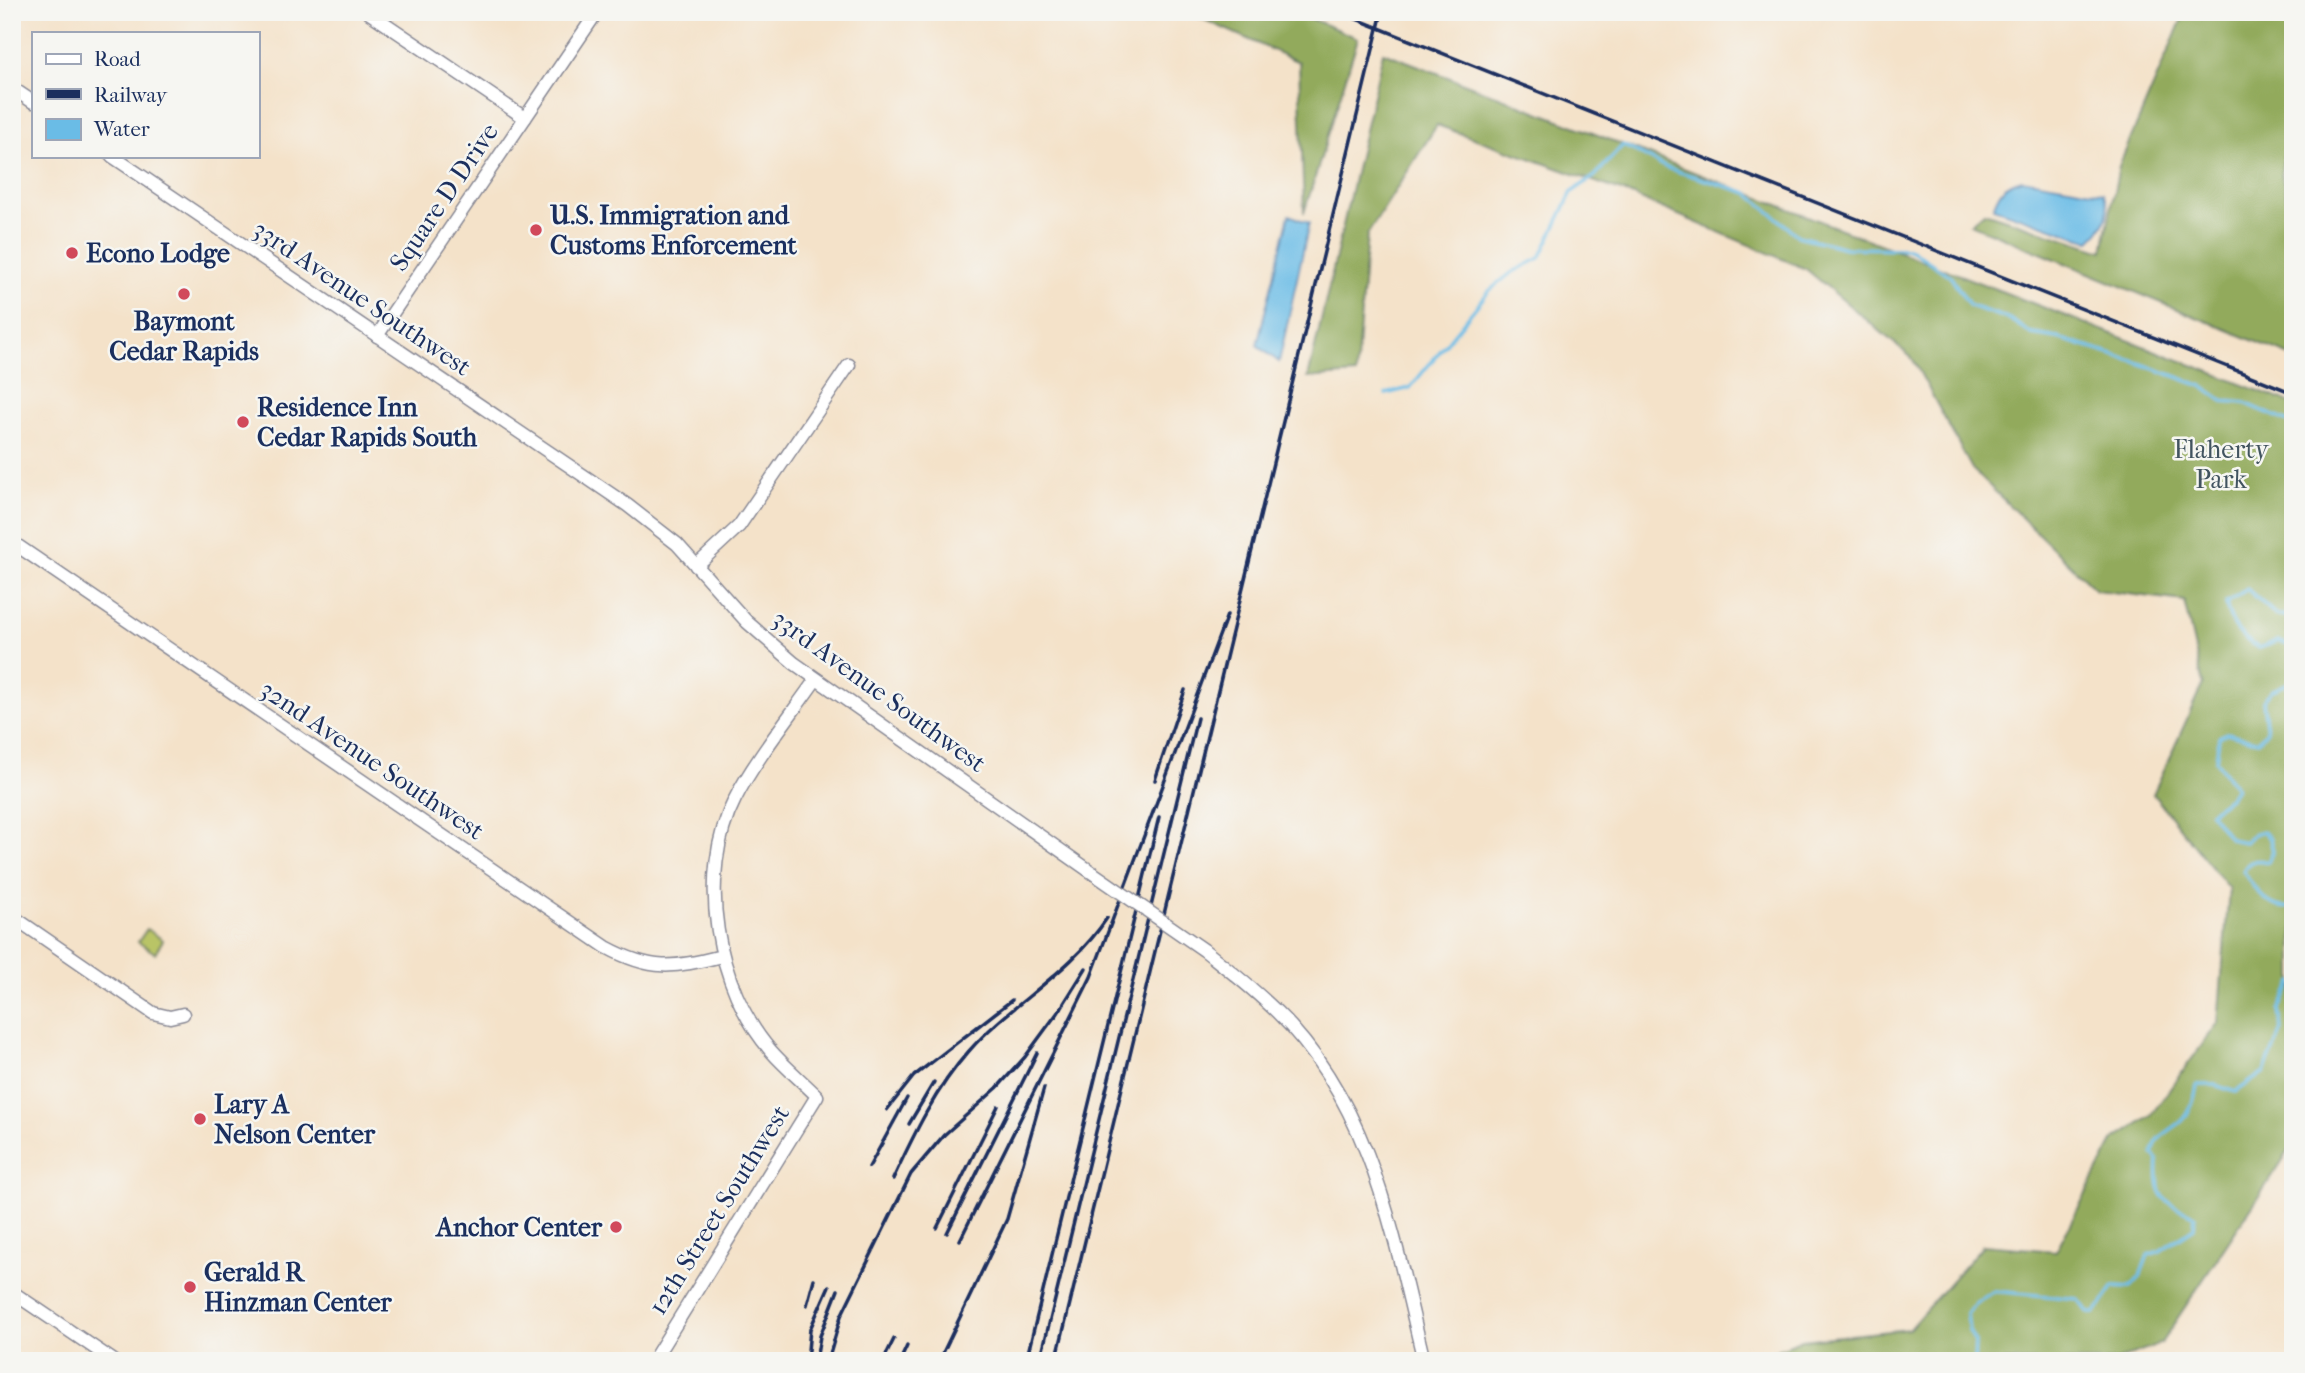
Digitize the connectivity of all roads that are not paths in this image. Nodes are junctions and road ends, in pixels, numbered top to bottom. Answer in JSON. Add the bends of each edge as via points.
{"nodes":[{"id":1,"x":368,"y":12,"type":"edge"},
{"id":2,"x":597,"y":12,"type":"edge"},
{"id":3,"x":12,"y":88,"type":"edge"},
{"id":4,"x":32,"y":101,"type":"edge"},
{"id":5,"x":525,"y":118,"type":"junction"},
{"id":6,"x":115,"y":158,"type":"edge"},
{"id":7,"x":377,"y":335,"type":"junction"},
{"id":8,"x":849,"y":365,"type":"dead end"},
{"id":9,"x":12,"y":542,"type":"edge"},
{"id":10,"x":696,"y":566,"type":"junction"},
{"id":11,"x":816,"y":679,"type":"junction"},
{"id":12,"x":12,"y":916,"type":"edge"},
{"id":13,"x":722,"y":956,"type":"junction"},
{"id":14,"x":183,"y":1014,"type":"dead end"},
{"id":15,"x":12,"y":1292,"type":"edge"},
{"id":16,"x":114,"y":1361,"type":"edge"},
{"id":17,"x":653,"y":1361,"type":"edge"},
{"id":18,"x":1424,"y":1361,"type":"edge"}],
"edges":[{"from":1,"to":5,"type":"street","name":"Square D Drive"},
{"from":2,"to":5,"type":"street","name":"Square D Drive"},
{"from":3,"to":4,"type":"street"},
{"from":5,"to":7,"type":"street","name":"Square D Drive"},
{"from":6,"to":7,"type":"street","name":"33rd Avenue Southwest"},
{"from":7,"to":10,"type":"street","name":"33rd Avenue Southwest","via":[[627,505],[677,544]]},
{"from":8,"to":10,"type":"street","via":[[739,526]]},
{"from":9,"to":13,"type":"street","name":"32nd Avenue Southwest","via":[[606,947],[630,960],[675,968]]},
{"from":10,"to":11,"type":"street","name":"33rd Avenue Southwest","via":[[760,635]]},
{"from":11,"to":13,"type":"street","name":"12th Street Southwest","via":[[734,799],[715,891]]},
{"from":11,"to":18,"type":"street","name":"33rd Avenue Southwest","bridge":true,"via":[[1204,950],[1279,1013],[1349,1114],[1383,1192]]},
{"from":12,"to":14,"type":"street","via":[[153,1013]]},
{"from":13,"to":17,"type":"street","name":"12th Street Southwest","via":[[730,984],[770,1050],[817,1096]]},
{"from":15,"to":16,"type":"street"}]}
